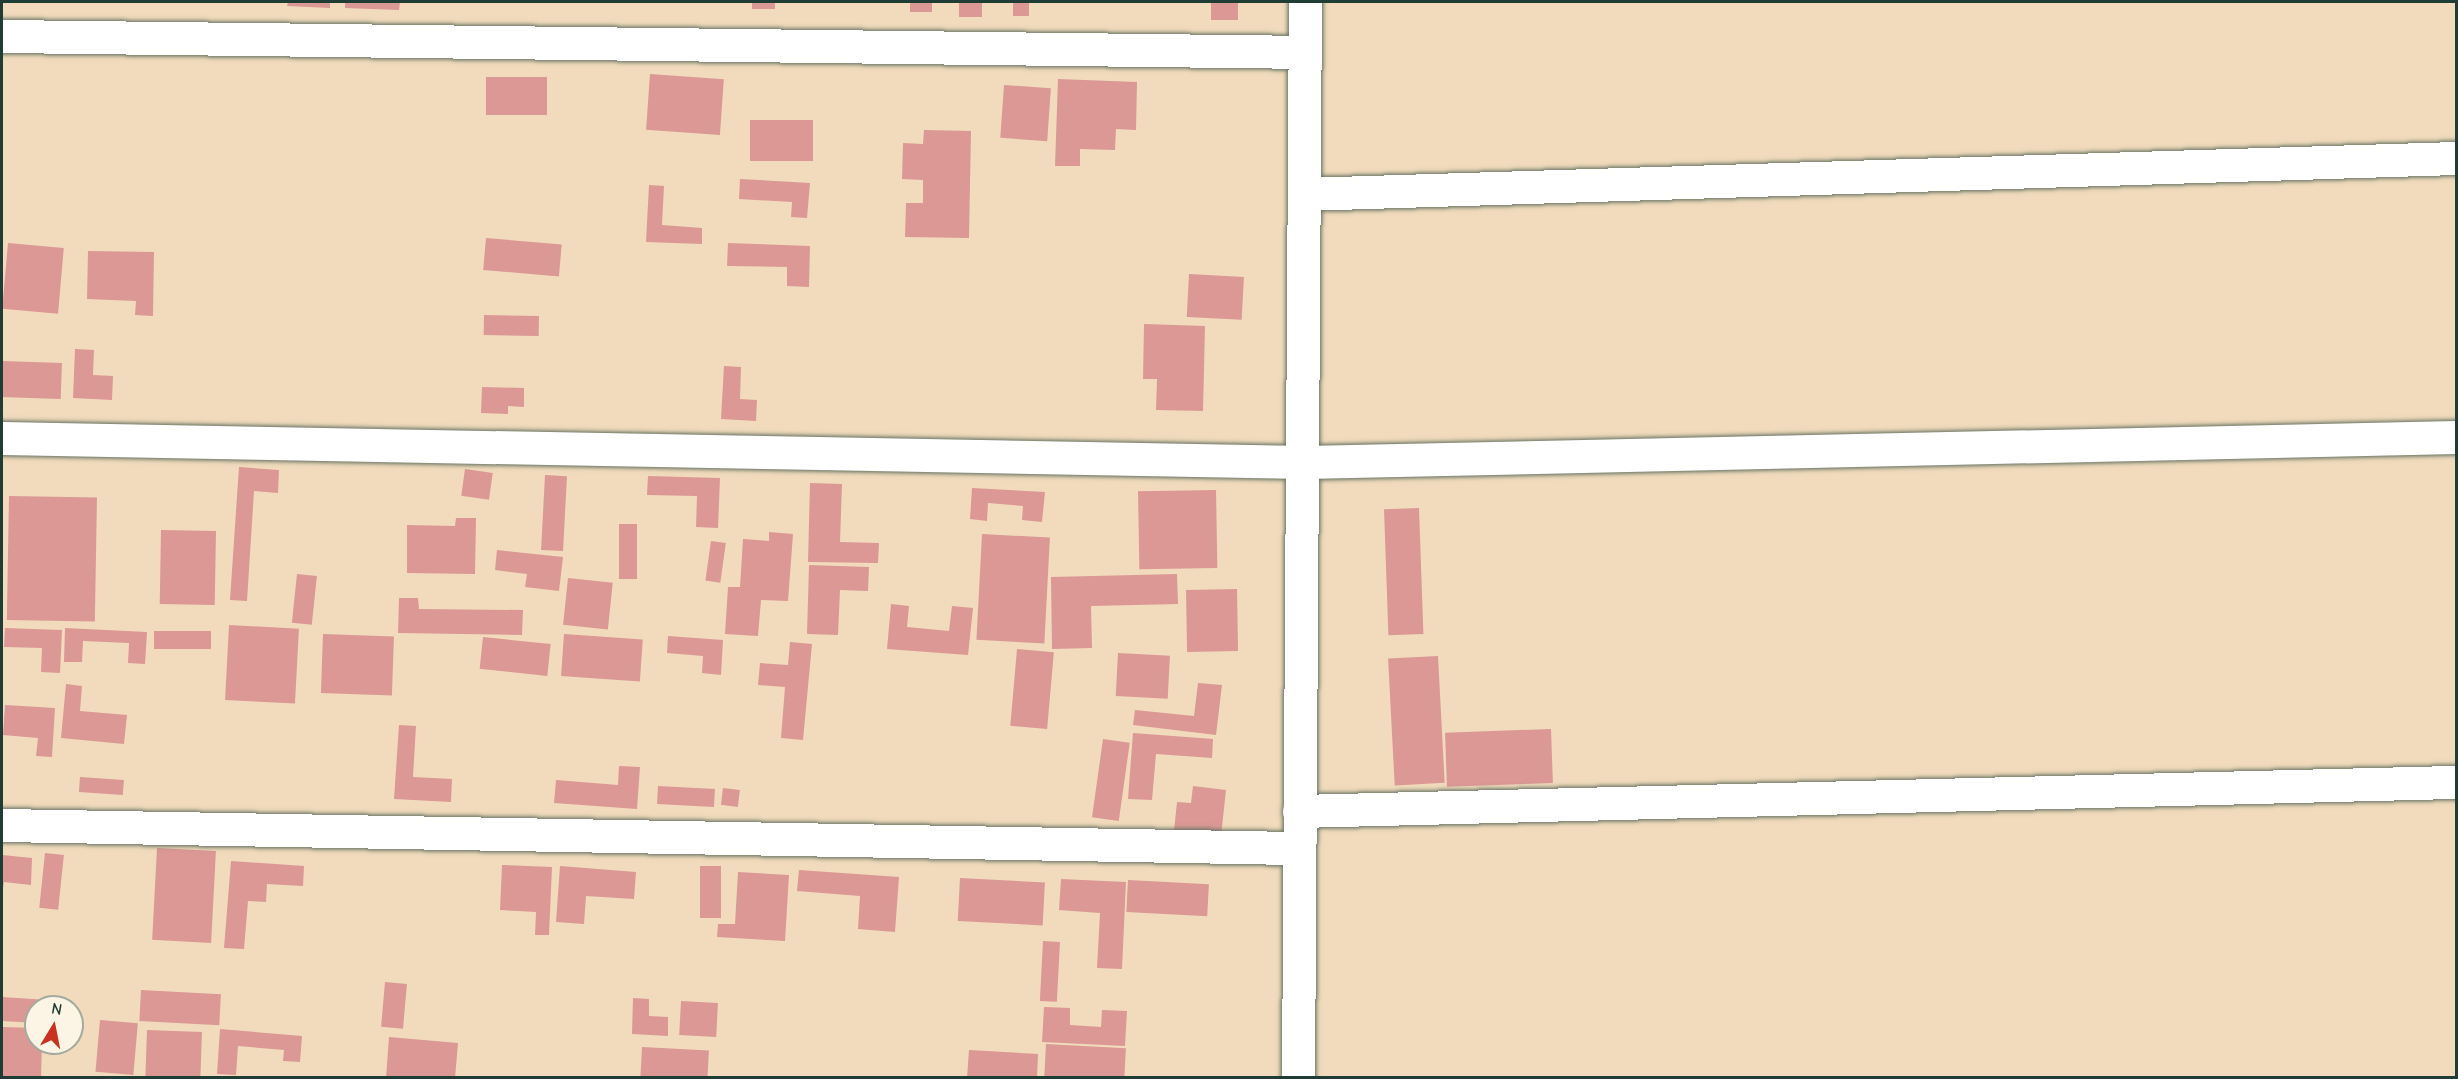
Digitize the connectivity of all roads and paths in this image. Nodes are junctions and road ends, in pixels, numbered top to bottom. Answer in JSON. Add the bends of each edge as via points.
{"nodes":[{"id":1,"x":1305,"y":2,"type":"edge"},
{"id":2,"x":2,"y":36,"type":"edge"},
{"id":3,"x":1305,"y":52,"type":"junction"},
{"id":4,"x":2457,"y":158,"type":"edge"},
{"id":5,"x":1305,"y":194,"type":"junction"},
{"id":6,"x":2457,"y":437,"type":"edge"},
{"id":7,"x":2,"y":438,"type":"edge"},
{"id":8,"x":1304,"y":462,"type":"junction"},
{"id":9,"x":2457,"y":782,"type":"edge"},
{"id":10,"x":1299,"y":811,"type":"junction"},
{"id":11,"x":2,"y":825,"type":"edge"},
{"id":12,"x":1298,"y":848,"type":"junction"},
{"id":13,"x":1298,"y":1077,"type":"edge"}],
"edges":[{"from":1,"to":3,"type":"street"},
{"from":2,"to":3,"type":"street"},
{"from":3,"to":5,"type":"street"},
{"from":4,"to":5,"type":"street"},
{"from":5,"to":8,"type":"street"},
{"from":6,"to":8,"type":"street"},
{"from":7,"to":8,"type":"street"},
{"from":8,"to":10,"type":"street"},
{"from":9,"to":10,"type":"street"},
{"from":10,"to":12,"type":"street"},
{"from":11,"to":12,"type":"street"},
{"from":12,"to":13,"type":"street"}]}
